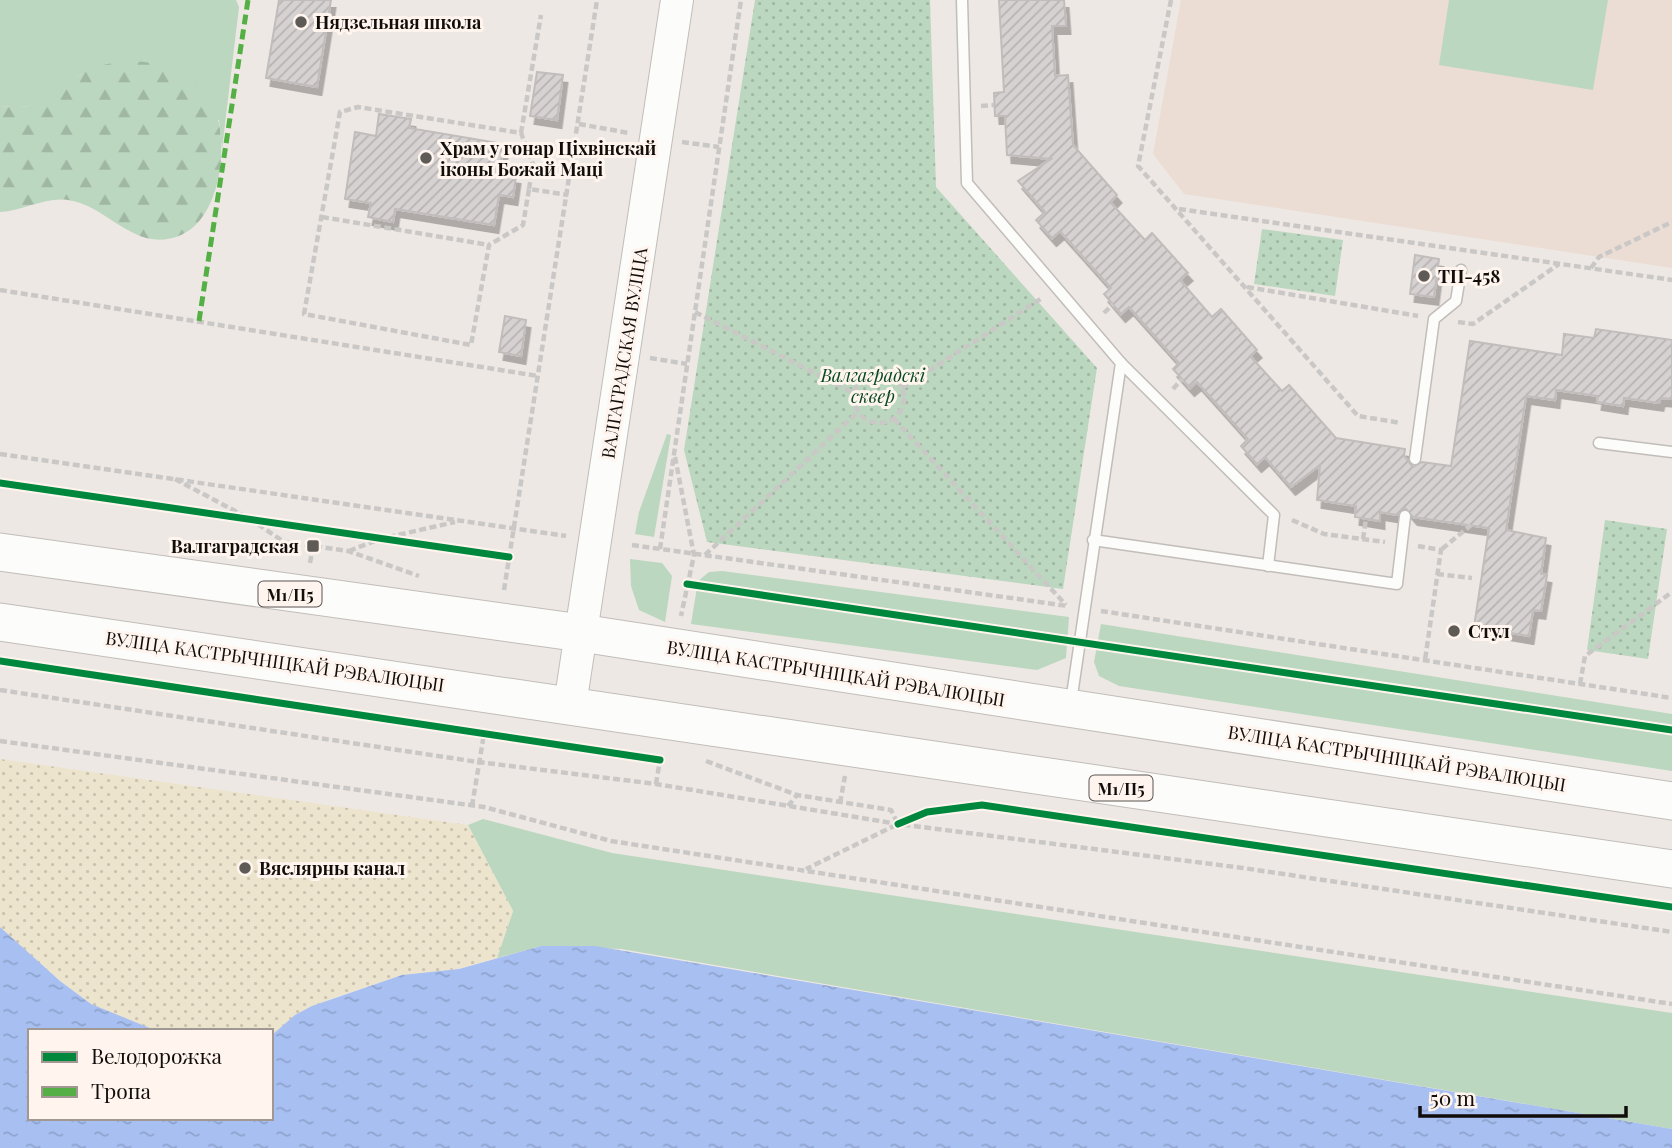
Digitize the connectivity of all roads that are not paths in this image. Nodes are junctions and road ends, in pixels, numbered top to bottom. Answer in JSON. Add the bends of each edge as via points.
{"nodes":[{"id":1,"x":677,"y":0,"type":"edge"},
{"id":2,"x":962,"y":0,"type":"edge"},
{"id":3,"x":1461,"y":270,"type":"dead end"},
{"id":4,"x":1121,"y":363,"type":"junction"},
{"id":5,"x":1599,"y":443,"type":"dead end"},
{"id":6,"x":1672,"y":453,"type":"edge"},
{"id":7,"x":1415,"y":459,"type":"dead end"},
{"id":8,"x":1405,"y":516,"type":"dead end"},
{"id":9,"x":1093,"y":540,"type":"junction"},
{"id":10,"x":0,"y":552,"type":"edge"},
{"id":11,"x":1268,"y":566,"type":"junction"},
{"id":12,"x":0,"y":622,"type":"edge"},
{"id":13,"x":580,"y":634,"type":"junction"},
{"id":14,"x":569,"y":705,"type":"junction"},
{"id":15,"x":1070,"y":708,"type":"junction"},
{"id":16,"x":1672,"y":801,"type":"edge"},
{"id":17,"x":1672,"y":869,"type":"edge"}],
"edges":[{"from":1,"to":13,"type":"main road","name":"ВАЛГАГРАДСКАЯ ВУЛІЦА"},
{"from":2,"to":4,"type":"lane","via":[[967,183]]},
{"from":3,"to":7,"type":"lane","via":[[1456,301],[1434,319]]},
{"from":4,"to":9,"type":"lane"},
{"from":4,"to":11,"type":"lane","via":[[1274,515]]},
{"from":5,"to":6,"type":"lane"},
{"from":8,"to":11,"type":"lane","via":[[1397,584]]},
{"from":9,"to":11,"type":"lane"},
{"from":9,"to":15,"type":"lane"},
{"from":10,"to":13,"type":"highway","name":"ВУЛІЦА КАСТРЫЧНІЦКАЙ РЭВАЛЮЦЫІ","number":"М1/П5"},
{"from":12,"to":14,"type":"highway","name":"ВУЛІЦА КАСТРЫЧНІЦКАЙ РЭВАЛЮЦЫІ","number":"М1/П5"},
{"from":13,"to":14,"type":"main road","name":"ВАЛГАГРАДСКАЯ ВУЛІЦА"},
{"from":13,"to":15,"type":"highway","name":"ВУЛІЦА КАСТРЫЧНІЦКАЙ РЭВАЛЮЦЫІ","number":"М1/П5"},
{"from":14,"to":17,"type":"highway","name":"ВУЛІЦА КАСТРЫЧНІЦКАЙ РЭВАЛЮЦЫІ","number":"М1/П5"},
{"from":15,"to":16,"type":"highway","name":"ВУЛІЦА КАСТРЫЧНІЦКАЙ РЭВАЛЮЦЫІ","number":"М1/П5"}]}
